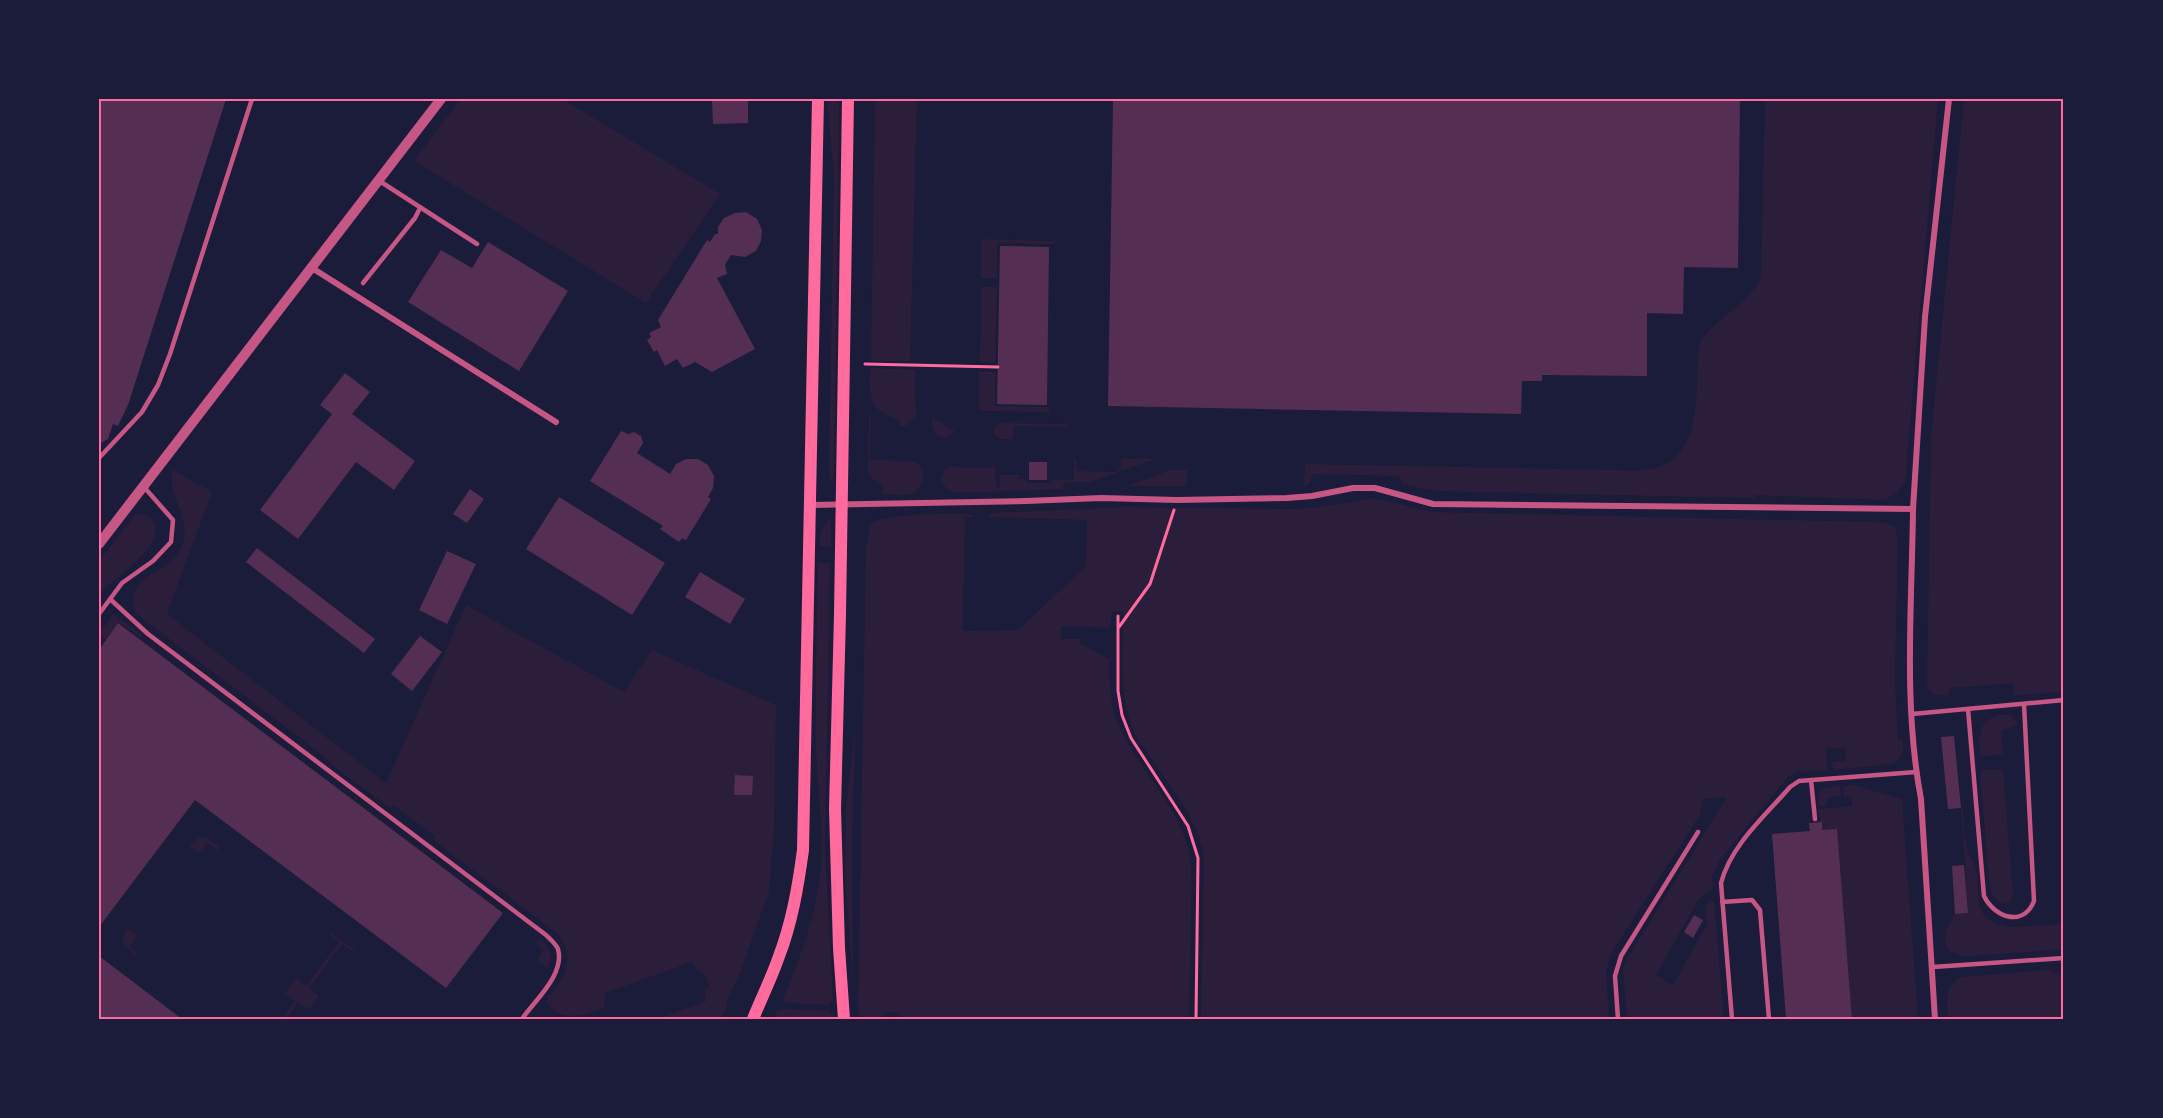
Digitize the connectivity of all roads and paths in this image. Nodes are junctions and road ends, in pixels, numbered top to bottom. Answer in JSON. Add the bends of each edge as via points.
{"nodes":[{"id":1,"x":252,"y":99,"type":"edge"},
{"id":2,"x":441,"y":99,"type":"edge"},
{"id":3,"x":818,"y":99,"type":"edge"},
{"id":4,"x":848,"y":99,"type":"edge"},
{"id":5,"x":1949,"y":99,"type":"edge"},
{"id":6,"x":378,"y":180,"type":"junction"},
{"id":7,"x":420,"y":208,"type":"junction"},
{"id":8,"x":477,"y":244,"type":"dead end"},
{"id":9,"x":312,"y":267,"type":"junction"},
{"id":10,"x":363,"y":283,"type":"dead end"},
{"id":11,"x":865,"y":364,"type":"dead end"},
{"id":12,"x":998,"y":367,"type":"dead end"},
{"id":13,"x":556,"y":422,"type":"dead end"},
{"id":14,"x":99,"y":458,"type":"edge"},
{"id":15,"x":144,"y":486,"type":"junction"},
{"id":16,"x":1177,"y":500,"type":"junction"},
{"id":17,"x":841,"y":504,"type":"junction"},
{"id":18,"x":809,"y":505,"type":"junction"},
{"id":19,"x":1913,"y":509,"type":"junction"},
{"id":20,"x":99,"y":544,"type":"edge"},
{"id":21,"x":110,"y":599,"type":"junction"},
{"id":22,"x":99,"y":614,"type":"edge"},
{"id":23,"x":1118,"y":616,"type":"dead end"},
{"id":24,"x":1118,"y":629,"type":"junction"},
{"id":25,"x":2064,"y":700,"type":"edge"},
{"id":26,"x":2024,"y":704,"type":"junction"},
{"id":27,"x":1968,"y":709,"type":"junction"},
{"id":28,"x":1912,"y":714,"type":"junction"},
{"id":29,"x":1916,"y":772,"type":"junction"},
{"id":30,"x":1811,"y":780,"type":"junction"},
{"id":31,"x":1815,"y":819,"type":"dead end"},
{"id":32,"x":1698,"y":832,"type":"dead end"},
{"id":33,"x":1722,"y":902,"type":"junction"},
{"id":34,"x":2063,"y":959,"type":"edge"},
{"id":35,"x":1933,"y":967,"type":"junction"},
{"id":36,"x":522,"y":1019,"type":"edge"},
{"id":37,"x":753,"y":1019,"type":"edge"},
{"id":38,"x":844,"y":1019,"type":"edge"},
{"id":39,"x":1196,"y":1019,"type":"edge"},
{"id":40,"x":1618,"y":1019,"type":"edge"},
{"id":41,"x":1732,"y":1019,"type":"edge"},
{"id":42,"x":1769,"y":1019,"type":"edge"},
{"id":43,"x":1935,"y":1019,"type":"edge"}],
"edges":[{"from":1,"to":14,"type":"lane","via":[[158,385],[142,412]]},
{"from":2,"to":6,"type":"street"},
{"from":3,"to":18,"type":"main road"},
{"from":4,"to":17,"type":"main road"},
{"from":5,"to":19,"type":"street","via":[[1925,317]]},
{"from":6,"to":7,"type":"lane"},
{"from":6,"to":9,"type":"street"},
{"from":7,"to":8,"type":"lane"},
{"from":7,"to":10,"type":"lane"},
{"from":9,"to":13,"type":"street"},
{"from":9,"to":15,"type":"street"},
{"from":11,"to":12,"type":"path"},
{"from":15,"to":20,"type":"street"},
{"from":15,"to":21,"type":"lane","via":[[172,520],[171,542]]},
{"from":16,"to":17,"type":"street"},
{"from":16,"to":19,"type":"street","via":[[1287,498],[1375,488],[1433,504]]},
{"from":16,"to":24,"type":"path","via":[[1150,584]]},
{"from":17,"to":18,"type":"street"},
{"from":17,"to":38,"type":"main road","via":[[835,809]]},
{"from":18,"to":37,"type":"main road","via":[[803,850],[789,925]]},
{"from":19,"to":28,"type":"street"},
{"from":21,"to":22,"type":"lane"},
{"from":21,"to":36,"type":"lane","via":[[148,634],[546,935],[558,948],[559,965]]},
{"from":23,"to":24,"type":"path"},
{"from":24,"to":39,"type":"path","via":[[1122,715],[1131,738],[1188,826],[1198,858]]},
{"from":25,"to":26,"type":"lane"},
{"from":26,"to":27,"type":"lane"},
{"from":26,"to":27,"type":"lane","via":[[2034,901],[2026,913],[2011,917],[1995,912],[1984,896]]},
{"from":27,"to":28,"type":"lane"},
{"from":28,"to":29,"type":"street"},
{"from":29,"to":30,"type":"lane"},
{"from":29,"to":35,"type":"street"},
{"from":30,"to":31,"type":"lane"},
{"from":30,"to":33,"type":"lane","via":[[1790,787],[1739,846],[1720,883]]},
{"from":32,"to":40,"type":"lane","via":[[1620,956],[1615,976]]},
{"from":33,"to":41,"type":"lane"},
{"from":33,"to":42,"type":"lane","via":[[1752,900],[1760,910]]},
{"from":34,"to":35,"type":"lane"},
{"from":35,"to":43,"type":"street"}]}
